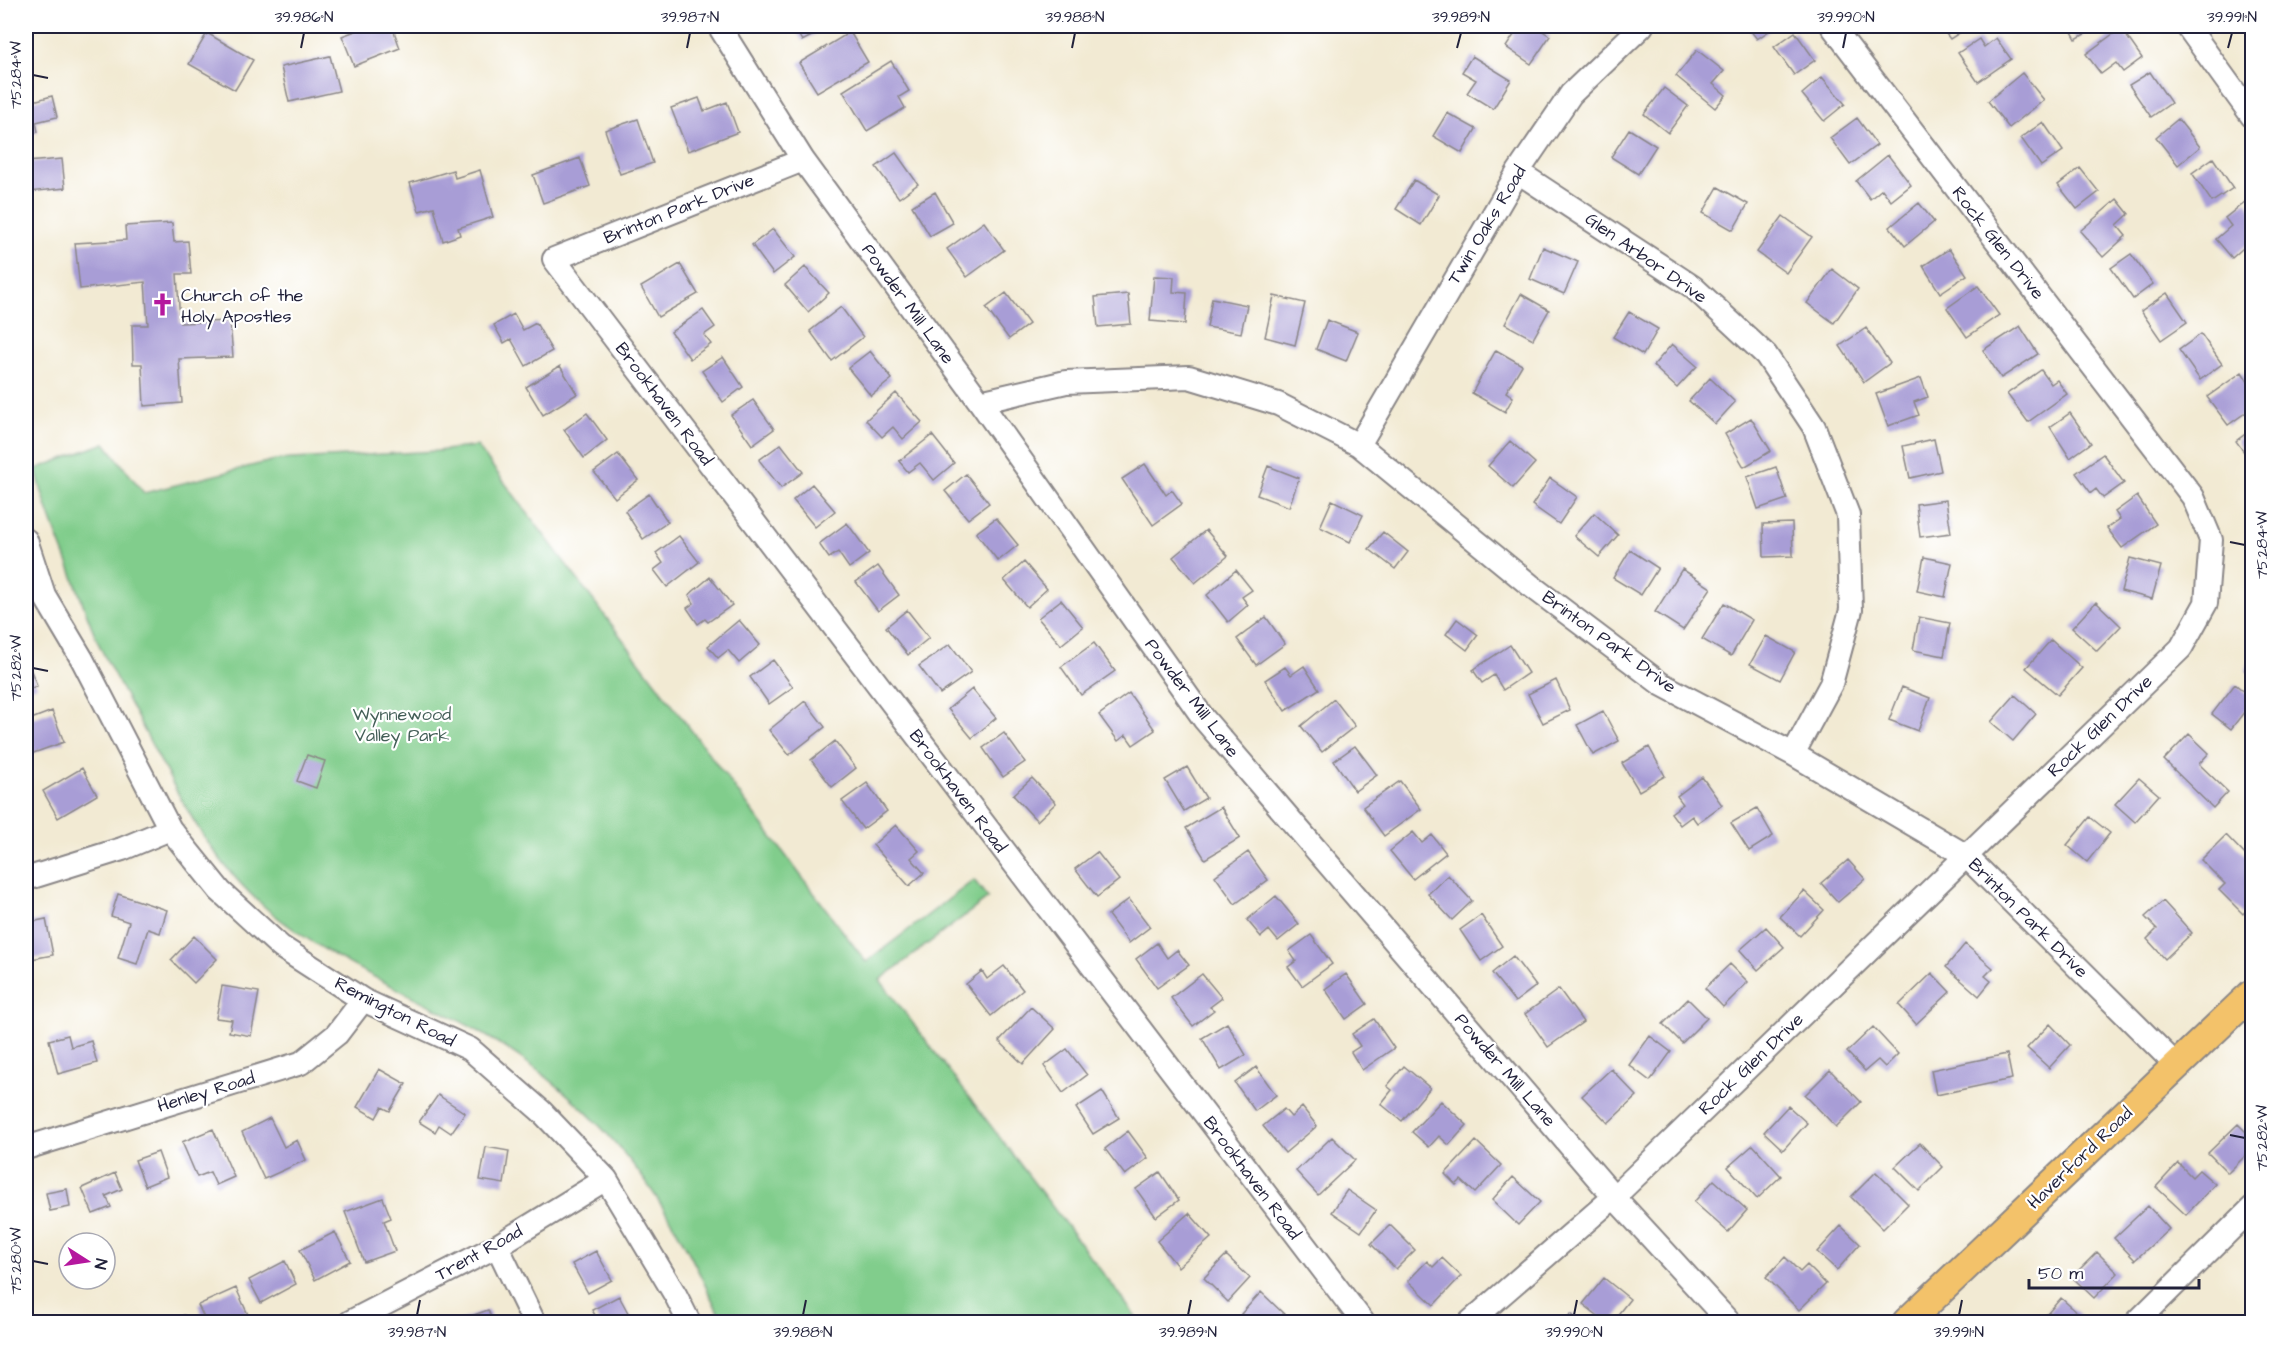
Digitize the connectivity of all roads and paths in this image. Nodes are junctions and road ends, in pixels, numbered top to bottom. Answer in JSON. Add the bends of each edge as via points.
{"nodes":[{"id":1,"x":719,"y":26,"type":"edge"},
{"id":2,"x":1642,"y":26,"type":"edge"},
{"id":3,"x":1832,"y":26,"type":"edge"},
{"id":4,"x":2187,"y":26,"type":"edge"},
{"id":5,"x":2253,"y":116,"type":"edge"},
{"id":6,"x":803,"y":160,"type":"junction"},
{"id":7,"x":1518,"y":172,"type":"junction"},
{"id":8,"x":554,"y":259,"type":"joint"},
{"id":9,"x":980,"y":402,"type":"junction"},
{"id":10,"x":1359,"y":445,"type":"junction"},
{"id":11,"x":26,"y":540,"type":"edge"},
{"id":12,"x":35,"y":598,"type":"edge"},
{"id":13,"x":1794,"y":754,"type":"junction"},
{"id":14,"x":170,"y":829,"type":"junction"},
{"id":15,"x":1965,"y":855,"type":"junction"},
{"id":16,"x":26,"y":879,"type":"edge"},
{"id":17,"x":2253,"y":994,"type":"edge"},
{"id":18,"x":363,"y":1000,"type":"junction"},
{"id":19,"x":2177,"y":1066,"type":"junction"},
{"id":20,"x":26,"y":1148,"type":"edge"},
{"id":21,"x":606,"y":1179,"type":"junction"},
{"id":22,"x":1614,"y":1197,"type":"junction"},
{"id":23,"x":2253,"y":1208,"type":"edge"},
{"id":24,"x":497,"y":1246,"type":"junction"},
{"id":25,"x":386,"y":1314,"type":"edge"},
{"id":26,"x":350,"y":1323,"type":"edge"},
{"id":27,"x":534,"y":1323,"type":"edge"},
{"id":28,"x":689,"y":1323,"type":"edge"},
{"id":29,"x":1363,"y":1323,"type":"edge"},
{"id":30,"x":1470,"y":1323,"type":"edge"},
{"id":31,"x":1729,"y":1323,"type":"edge"},
{"id":32,"x":1907,"y":1323,"type":"edge"},
{"id":33,"x":2137,"y":1323,"type":"edge"}],
"edges":[{"from":1,"to":6,"type":"street","name":"Powder Mill Lane"},
{"from":2,"to":7,"type":"street","name":"Twin Oaks Road","via":[[1571,94]]},
{"from":3,"to":15,"type":"street","name":"Rock Glen Drive","via":[[2193,497],[2211,540],[2206,603],[2181,648]]},
{"from":4,"to":5,"type":"street"},
{"from":6,"to":8,"type":"street","name":"Brinton Park Drive"},
{"from":6,"to":9,"type":"street","name":"Powder Mill Lane"},
{"from":7,"to":10,"type":"street","name":"Twin Oaks Road"},
{"from":7,"to":13,"type":"street","name":"Glen Arbor Drive","via":[[1693,287],[1766,355],[1814,427],[1848,515],[1851,610],[1831,684]]},
{"from":8,"to":29,"type":"street","name":"Brookhaven Road"},
{"from":9,"to":10,"type":"street","name":"Brinton Park Drive","via":[[1066,382],[1189,377],[1278,404]]},
{"from":9,"to":22,"type":"street","name":"Powder Mill Lane","via":[[1204,719]]},
{"from":10,"to":13,"type":"street","name":"Brinton Park Drive","via":[[1530,585],[1661,684]]},
{"from":11,"to":12,"type":"street","name":"Remington Road"},
{"from":12,"to":14,"type":"street","name":"Remington Road","via":[[82,659]]},
{"from":13,"to":15,"type":"street","name":"Brinton Park Drive"},
{"from":14,"to":16,"type":"street","via":[[122,849]]},
{"from":14,"to":18,"type":"street","name":"Remington Road","via":[[220,891],[281,947]]},
{"from":15,"to":19,"type":"street","name":"Brinton Park Drive"},
{"from":15,"to":22,"type":"street","name":"Rock Glen Drive"},
{"from":17,"to":19,"type":"main road","name":"Haverford Road"},
{"from":18,"to":20,"type":"street","name":"Henley Road","via":[[337,1034],[301,1063]]},
{"from":18,"to":21,"type":"street","name":"Remington Road","via":[[470,1050],[541,1111]]},
{"from":19,"to":32,"type":"main road","name":"Haverford Road"},
{"from":21,"to":24,"type":"street","name":"Trent Road"},
{"from":21,"to":28,"type":"street","name":"Remington Road"},
{"from":22,"to":30,"type":"street","name":"Rock Glen Drive"},
{"from":22,"to":31,"type":"street","name":"Powder Mill Lane"},
{"from":23,"to":33,"type":"street"},
{"from":24,"to":25,"type":"street","name":"Trent Road"},
{"from":24,"to":27,"type":"street"},
{"from":25,"to":26,"type":"street","name":"Trent Road"}]}
